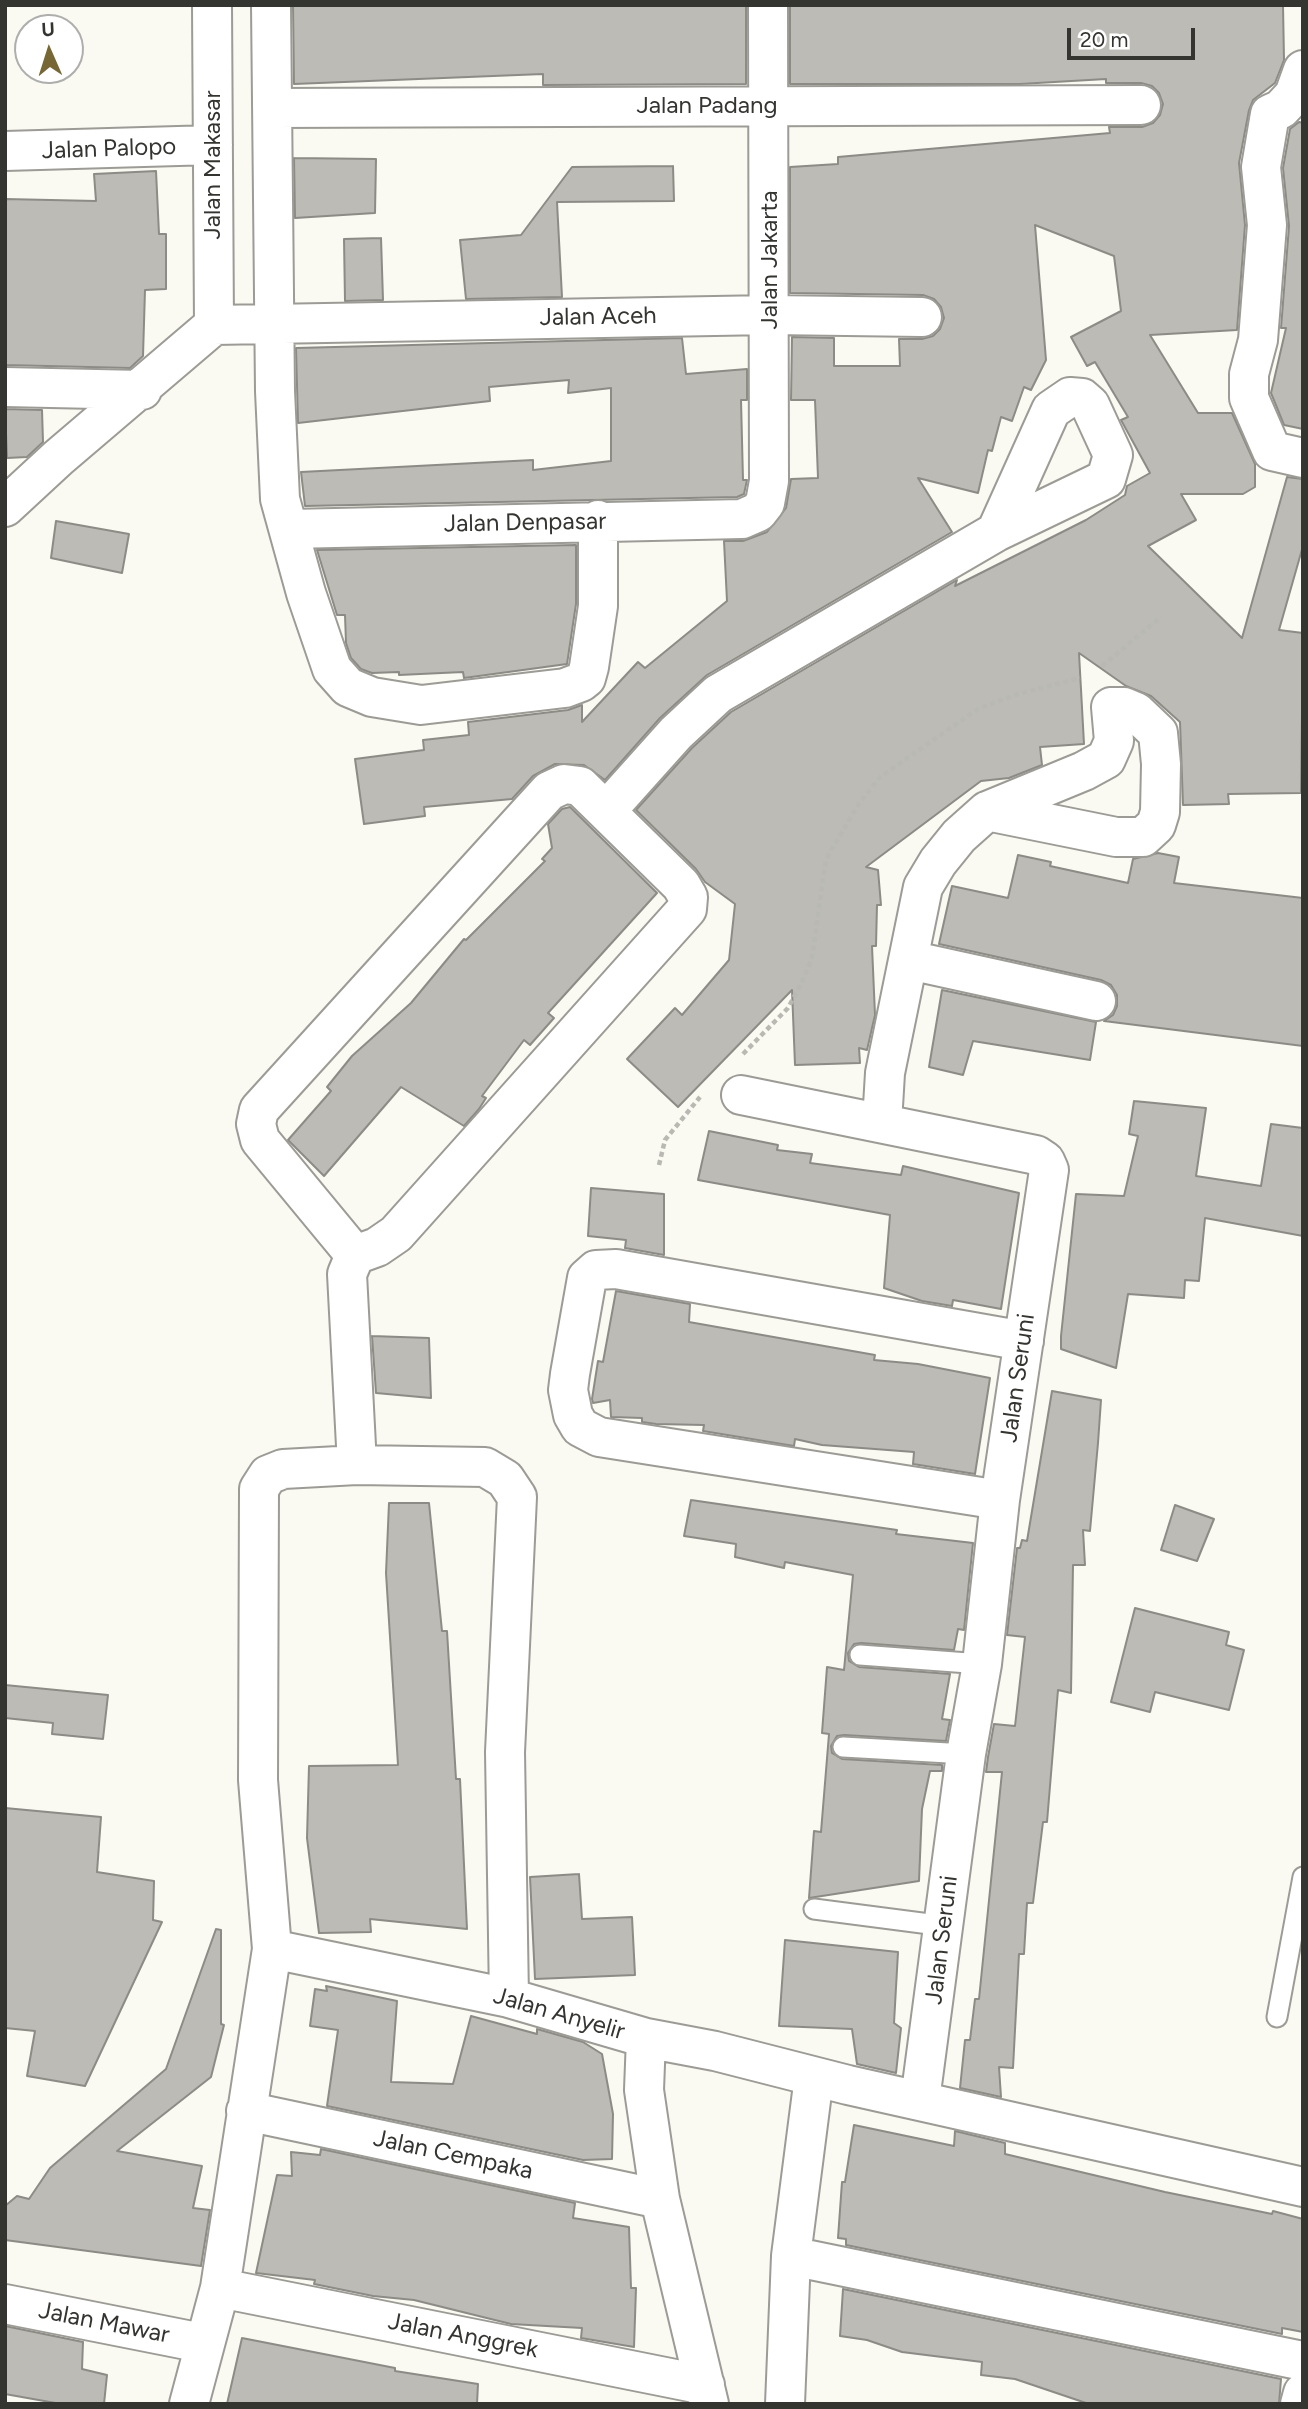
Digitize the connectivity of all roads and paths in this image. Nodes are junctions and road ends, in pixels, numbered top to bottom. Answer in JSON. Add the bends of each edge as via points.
{"nodes":[{"id":1,"x":212,"y":5,"type":"edge"},
{"id":2,"x":271,"y":5,"type":"edge"},
{"id":3,"x":768,"y":5,"type":"edge"},
{"id":4,"x":1303,"y":70,"type":"edge"},
{"id":5,"x":1141,"y":105,"type":"dead end"},
{"id":6,"x":771,"y":106,"type":"junction"},
{"id":7,"x":273,"y":108,"type":"junction"},
{"id":8,"x":213,"y":145,"type":"junction"},
{"id":9,"x":5,"y":151,"type":"edge"},
{"id":10,"x":770,"y":314,"type":"junction"},
{"id":11,"x":922,"y":317,"type":"dead end"},
{"id":12,"x":275,"y":322,"type":"junction"},
{"id":13,"x":214,"y":325,"type":"junction"},
{"id":14,"x":5,"y":387,"type":"edge"},
{"id":15,"x":142,"y":390,"type":"junction"},
{"id":16,"x":1303,"y":458,"type":"edge"},
{"id":17,"x":5,"y":507,"type":"edge"},
{"id":18,"x":758,"y":512,"type":"joint"},
{"id":19,"x":598,"y":520,"type":"junction"},
{"id":20,"x":290,"y":529,"type":"junction"},
{"id":21,"x":996,"y":532,"type":"dead end"},
{"id":22,"x":1161,"y":617,"type":"dead end"},
{"id":23,"x":1101,"y":667,"type":"dead end"},
{"id":24,"x":1091,"y":676,"type":"dead end"},
{"id":25,"x":607,"y":810,"type":"junction"},
{"id":26,"x":987,"y":811,"type":"junction"},
{"id":27,"x":909,"y":960,"type":"junction"},
{"id":28,"x":1096,"y":1001,"type":"dead end"},
{"id":29,"x":727,"y":1082,"type":"junction"},
{"id":30,"x":882,"y":1123,"type":"junction"},
{"id":31,"x":659,"y":1164,"type":"dead end"},
{"id":32,"x":355,"y":1255,"type":"junction"},
{"id":33,"x":1024,"y":1341,"type":"junction"},
{"id":34,"x":357,"y":1465,"type":"junction"},
{"id":35,"x":1000,"y":1500,"type":"junction"},
{"id":36,"x":860,"y":1655,"type":"dead end"},
{"id":37,"x":982,"y":1664,"type":"junction"},
{"id":38,"x":843,"y":1747,"type":"dead end"},
{"id":39,"x":966,"y":1754,"type":"junction"},
{"id":40,"x":1303,"y":1877,"type":"edge"},
{"id":41,"x":814,"y":1909,"type":"dead end"},
{"id":42,"x":945,"y":1926,"type":"junction"},
{"id":43,"x":272,"y":1949,"type":"junction"},
{"id":44,"x":509,"y":1998,"type":"junction"},
{"id":45,"x":1277,"y":2017,"type":"dead end"},
{"id":46,"x":659,"y":2041,"type":"junction"},
{"id":47,"x":814,"y":2077,"type":"junction"},
{"id":48,"x":920,"y":2100,"type":"junction"},
{"id":49,"x":246,"y":2111,"type":"junction"},
{"id":50,"x":1303,"y":2187,"type":"edge"},
{"id":51,"x":660,"y":2199,"type":"junction"},
{"id":52,"x":791,"y":2256,"type":"junction"},
{"id":53,"x":220,"y":2288,"type":"junction"},
{"id":54,"x":5,"y":2304,"type":"edge"},
{"id":55,"x":202,"y":2343,"type":"junction"},
{"id":56,"x":1303,"y":2361,"type":"edge"},
{"id":57,"x":1303,"y":2393,"type":"edge"},
{"id":58,"x":707,"y":2394,"type":"edge"},
{"id":59,"x":188,"y":2404,"type":"edge"},
{"id":60,"x":785,"y":2404,"type":"edge"},
{"id":61,"x":1300,"y":2404,"type":"edge"}],
"edges":[{"from":1,"to":8,"type":"street","name":"Jalan Makasar"},
{"from":2,"to":7,"type":"street"},
{"from":3,"to":6,"type":"street","name":"Jalan Jakarta"},
{"from":4,"to":16,"type":"street","via":[[1294,95],[1282,109],[1270,114],[1261,167],[1267,225],[1258,340],[1249,374],[1249,398],[1272,451]]},
{"from":5,"to":6,"type":"street","name":"Jalan Padang"},
{"from":6,"to":7,"type":"street","name":"Jalan Padang"},
{"from":6,"to":10,"type":"street","name":"Jalan Jakarta"},
{"from":7,"to":12,"type":"street"},
{"from":8,"to":9,"type":"street","name":"Jalan Palopo"},
{"from":8,"to":13,"type":"street","name":"Jalan Makasar"},
{"from":10,"to":11,"type":"street","name":"Jalan Aceh"},
{"from":10,"to":12,"type":"street","name":"Jalan Aceh"},
{"from":10,"to":18,"type":"street","name":"Jalan Jakarta","via":[[769,481],[765,503]]},
{"from":12,"to":13,"type":"street"},
{"from":12,"to":20,"type":"street","via":[[280,499]]},
{"from":13,"to":15,"type":"street"},
{"from":14,"to":15,"type":"street"},
{"from":15,"to":17,"type":"street"},
{"from":18,"to":19,"type":"street","name":"Jalan Denpasar","via":[[742,519]]},
{"from":19,"to":20,"type":"street","name":"Jalan Denpasar"},
{"from":19,"to":20,"type":"street","via":[[598,606],[586,678],[565,688],[421,705],[372,697],[348,687],[332,669]]},
{"from":21,"to":25,"type":"street","via":[[718,694]]},
{"from":22,"to":23,"type":"path"},
{"from":24,"to":29,"type":"path","via":[[978,709],[880,777],[826,859],[812,958],[802,982],[788,1008]]},
{"from":25,"to":32,"type":"street","via":[[681,885],[688,897],[687,909],[396,1234]]},
{"from":25,"to":32,"type":"street","via":[[580,786],[564,784],[550,791],[258,1110],[260,1140]]},
{"from":26,"to":26,"type":"street","via":[[1106,759],[1114,741],[1111,707],[1136,712],[1158,733],[1160,812],[1156,825],[1143,837],[1116,837]]},
{"from":26,"to":27,"type":"street","via":[[959,836],[923,887]]},
{"from":27,"to":28,"type":"street"},
{"from":27,"to":30,"type":"street","via":[[885,1073]]},
{"from":29,"to":30,"type":"street"},
{"from":29,"to":31,"type":"path","via":[[677,1121],[665,1140]]},
{"from":30,"to":33,"type":"street","name":"Jalan Seruni","via":[[1036,1155],[1045,1161],[1049,1170]]},
{"from":32,"to":34,"type":"street","via":[[347,1274]]},
{"from":33,"to":35,"type":"street","name":"Jalan Seruni"},
{"from":33,"to":35,"type":"street","via":[[616,1269],[596,1270],[587,1278],[569,1374],[573,1415],[580,1427],[599,1437]]},
{"from":34,"to":43,"type":"street","via":[[283,1469],[268,1475],[260,1489],[258,1780]]},
{"from":34,"to":44,"type":"street","via":[[485,1467],[505,1479],[517,1497],[505,1752]]},
{"from":35,"to":37,"type":"street","name":"Jalan Seruni"},
{"from":36,"to":37,"type":"lane"},
{"from":37,"to":39,"type":"street","name":"Jalan Seruni"},
{"from":38,"to":39,"type":"lane"},
{"from":39,"to":42,"type":"street","name":"Jalan Seruni"},
{"from":40,"to":45,"type":"lane"},
{"from":41,"to":42,"type":"lane"},
{"from":42,"to":48,"type":"street","name":"Jalan Seruni"},
{"from":43,"to":44,"type":"street","name":"Jalan Anyelir"},
{"from":43,"to":49,"type":"street"},
{"from":44,"to":46,"type":"street","name":"Jalan Anyelir"},
{"from":46,"to":47,"type":"street"},
{"from":46,"to":51,"type":"street","name":"Jalan Anyelir","via":[[644,2090]]},
{"from":47,"to":48,"type":"street"},
{"from":47,"to":52,"type":"street"},
{"from":48,"to":50,"type":"street"},
{"from":49,"to":51,"type":"street","name":"Jalan Cempaka"},
{"from":49,"to":53,"type":"street"},
{"from":51,"to":58,"type":"street","name":"Jalan Anyelir"},
{"from":52,"to":56,"type":"street"},
{"from":52,"to":60,"type":"street"},
{"from":53,"to":55,"type":"street"},
{"from":53,"to":58,"type":"street","name":"Jalan Anggrek"},
{"from":54,"to":55,"type":"street","name":"Jalan Mawar"},
{"from":55,"to":59,"type":"street"},
{"from":57,"to":61,"type":"street"}]}
